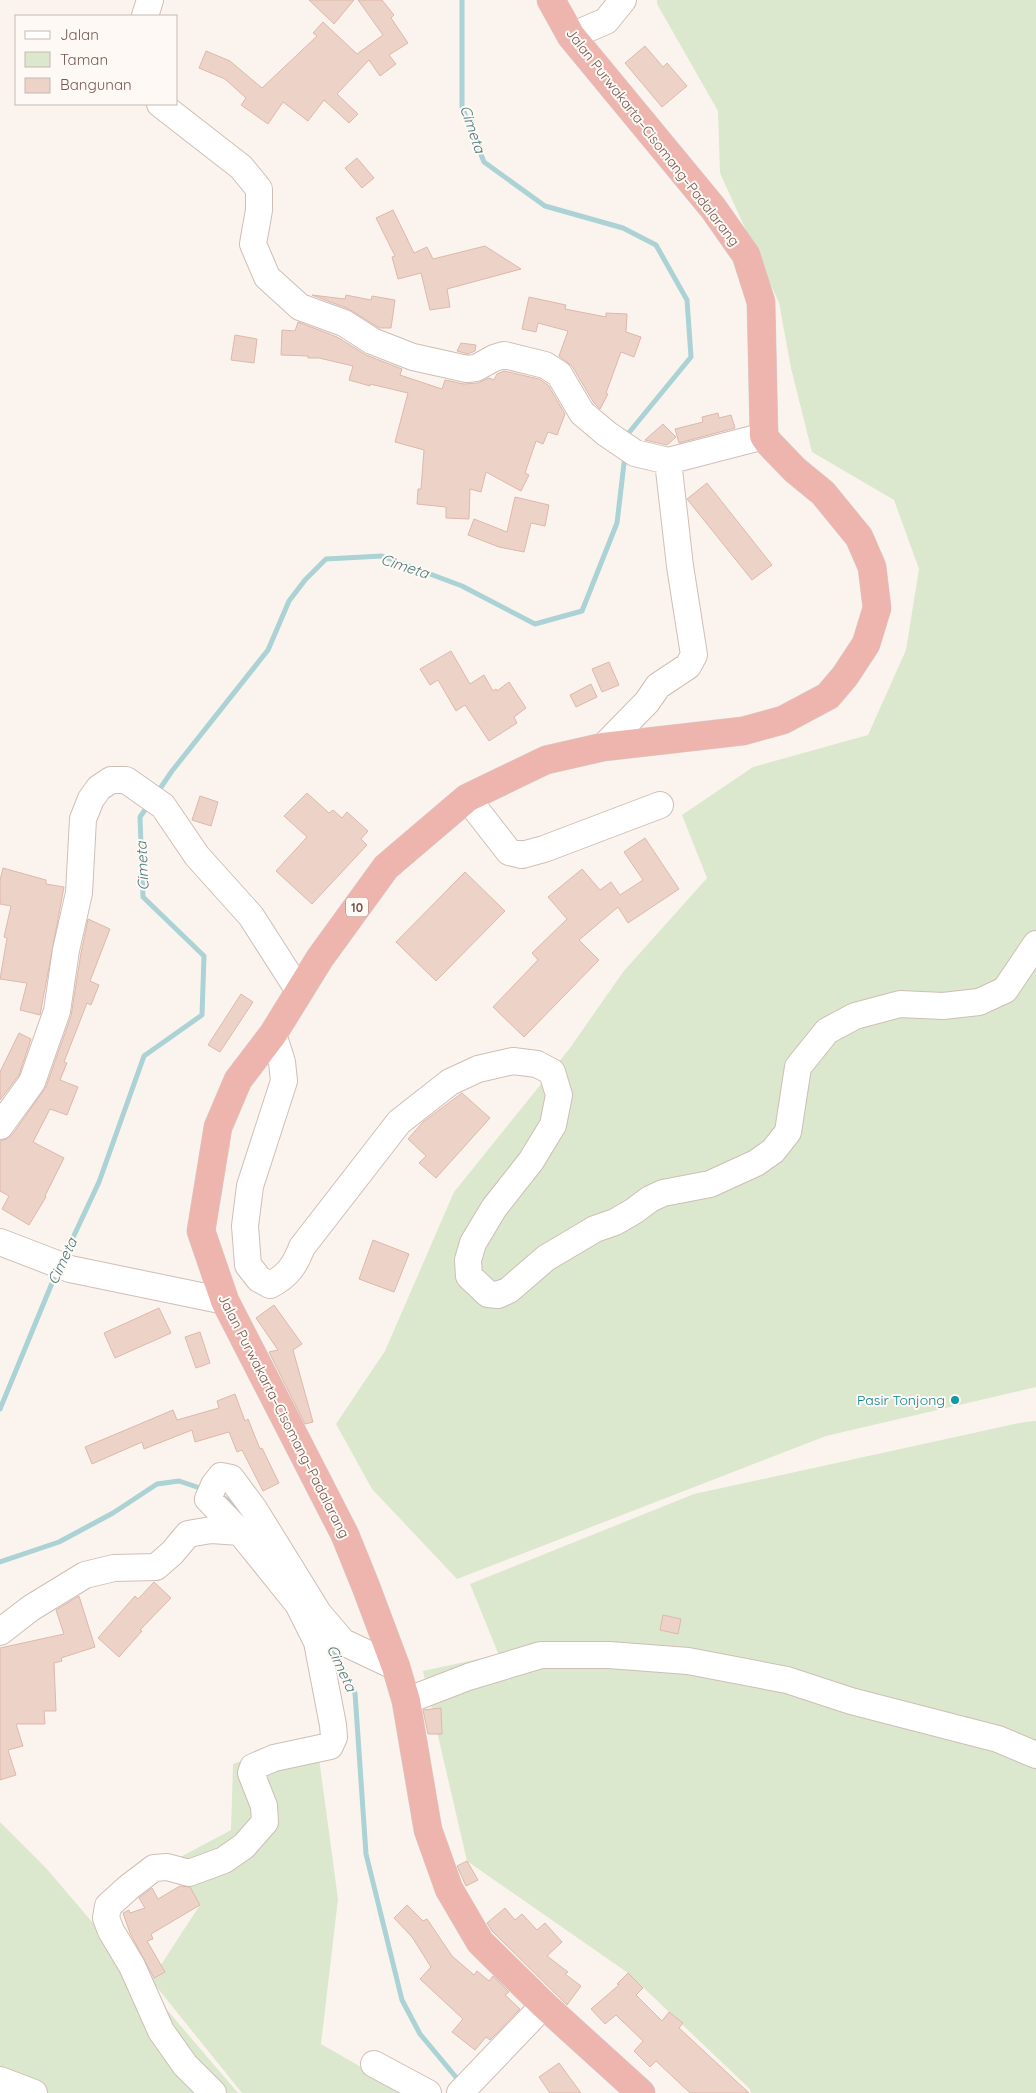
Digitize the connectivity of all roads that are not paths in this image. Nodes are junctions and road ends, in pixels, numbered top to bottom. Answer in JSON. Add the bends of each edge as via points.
{"nodes":[{"id":1,"x":150,"y":0,"type":"edge"},
{"id":2,"x":551,"y":0,"type":"edge"},
{"id":3,"x":623,"y":0,"type":"edge"},
{"id":4,"x":145,"y":15,"type":"edge"},
{"id":5,"x":571,"y":36,"type":"junction"},
{"id":6,"x":161,"y":105,"type":"edge"},
{"id":7,"x":764,"y":436,"type":"junction"},
{"id":8,"x":668,"y":461,"type":"junction"},
{"id":9,"x":603,"y":747,"type":"junction"},
{"id":10,"x":467,"y":798,"type":"junction"},
{"id":11,"x":660,"y":805,"type":"dead end"},
{"id":12,"x":1036,"y":944,"type":"edge"},
{"id":13,"x":299,"y":991,"type":"junction"},
{"id":14,"x":273,"y":1034,"type":"junction"},
{"id":15,"x":0,"y":1126,"type":"edge"},
{"id":16,"x":0,"y":1242,"type":"edge"},
{"id":17,"x":225,"y":1301,"type":"junction"},
{"id":18,"x":240,"y":1532,"type":"junction"},
{"id":19,"x":0,"y":1632,"type":"edge"},
{"id":20,"x":396,"y":1667,"type":"junction"},
{"id":21,"x":406,"y":1701,"type":"junction"},
{"id":22,"x":1036,"y":1755,"type":"edge"},
{"id":23,"x":544,"y":2005,"type":"junction"},
{"id":24,"x":374,"y":2064,"type":"dead end"},
{"id":25,"x":0,"y":2080,"type":"edge"},
{"id":26,"x":460,"y":2092,"type":"edge"},
{"id":27,"x":34,"y":2093,"type":"edge"},
{"id":28,"x":213,"y":2093,"type":"edge"},
{"id":29,"x":428,"y":2093,"type":"edge"},
{"id":30,"x":641,"y":2093,"type":"edge"}],
"edges":[{"from":1,"to":4,"type":"street"},
{"from":2,"to":5,"type":"highway","name":"Jalan Purwakarta–Cisomang–Padalarang"},
{"from":3,"to":5,"type":"street","via":[[606,21]]},
{"from":5,"to":7,"type":"highway","name":"Jalan Purwakarta–Cisomang–Padalarang","via":[[713,208],[746,255],[760,302]]},
{"from":6,"to":8,"type":"street","via":[[241,167],[258,189],[259,210],[253,244],[267,277],[300,307],[336,319],[372,341],[413,357],[467,369],[504,355],[545,365],[559,374],[582,413],[608,434],[635,453]]},
{"from":7,"to":8,"type":"street"},
{"from":7,"to":9,"type":"highway","name":"Jalan Purwakarta–Cisomang–Padalarang","number":"10","via":[[795,470],[823,493],[859,537],[872,567],[877,608],[866,644],[828,696],[783,720],[743,731]]},
{"from":8,"to":9,"type":"street","via":[[694,655],[688,666],[658,686],[647,702]]},
{"from":9,"to":10,"type":"highway","name":"Jalan Purwakarta–Cisomang–Padalarang","number":"10","via":[[546,760]]},
{"from":10,"to":11,"type":"street","via":[[509,852],[522,855]]},
{"from":10,"to":13,"type":"highway","name":"Jalan Purwakarta–Cisomang–Padalarang","number":"10","via":[[386,867]]},
{"from":12,"to":14,"type":"street","via":[[1005,990],[979,1002],[943,1006],[900,1004],[855,1016],[827,1031],[798,1067],[788,1132],[756,1164],[710,1184],[663,1193],[650,1199],[615,1222],[595,1229],[546,1258],[498,1296],[488,1294],[469,1276],[468,1260],[473,1243],[494,1208],[531,1162],[553,1125],[559,1095],[552,1072],[537,1064],[513,1062],[478,1069],[450,1082],[399,1122],[302,1246],[295,1265],[281,1280],[270,1285],[259,1279],[248,1265],[245,1226],[250,1186],[284,1081]]},
{"from":13,"to":14,"type":"highway","name":"Jalan Purwakarta–Cisomang–Padalarang","number":"10"},
{"from":13,"to":15,"type":"street","via":[[251,916],[197,856],[163,806],[126,780],[111,780],[91,799],[83,820],[80,893],[66,950],[57,1011],[32,1082]]},
{"from":14,"to":17,"type":"highway","name":"Jalan Purwakarta–Cisomang–Padalarang","number":"10","via":[[238,1080],[218,1127],[201,1232]]},
{"from":16,"to":17,"type":"street","via":[[70,1269]]},
{"from":17,"to":20,"type":"highway","name":"Jalan Purwakarta–Cisomang–Padalarang","number":"10","via":[[345,1535]]},
{"from":18,"to":19,"type":"street","via":[[211,1530],[188,1534],[156,1567],[114,1568],[86,1575],[30,1608]]},
{"from":18,"to":20,"type":"street","via":[[211,1492],[222,1476],[231,1478],[254,1508],[319,1614],[343,1642]]},
{"from":18,"to":28,"type":"street","via":[[298,1604],[317,1642],[334,1737],[330,1746],[274,1758],[253,1767],[251,1773],[264,1806],[265,1822],[244,1846],[224,1860],[189,1873],[154,1868],[115,1898],[108,1906],[106,1918],[161,2030],[185,2065]]},
{"from":20,"to":21,"type":"highway","name":"Jalan Purwakarta–Cisomang–Padalarang","number":"10"},
{"from":21,"to":22,"type":"street","via":[[468,1677],[541,1655],[609,1655],[688,1661],[787,1680],[998,1739]]},
{"from":21,"to":23,"type":"highway","name":"Jalan Purwakarta–Cisomang–Padalarang","number":"10","via":[[428,1830],[449,1889],[480,1942]]},
{"from":23,"to":26,"type":"street"},
{"from":23,"to":30,"type":"highway","name":"Jalan Purwakarta–Cisomang–Padalarang","number":"10"},
{"from":24,"to":29,"type":"street"},
{"from":25,"to":27,"type":"street"}]}
